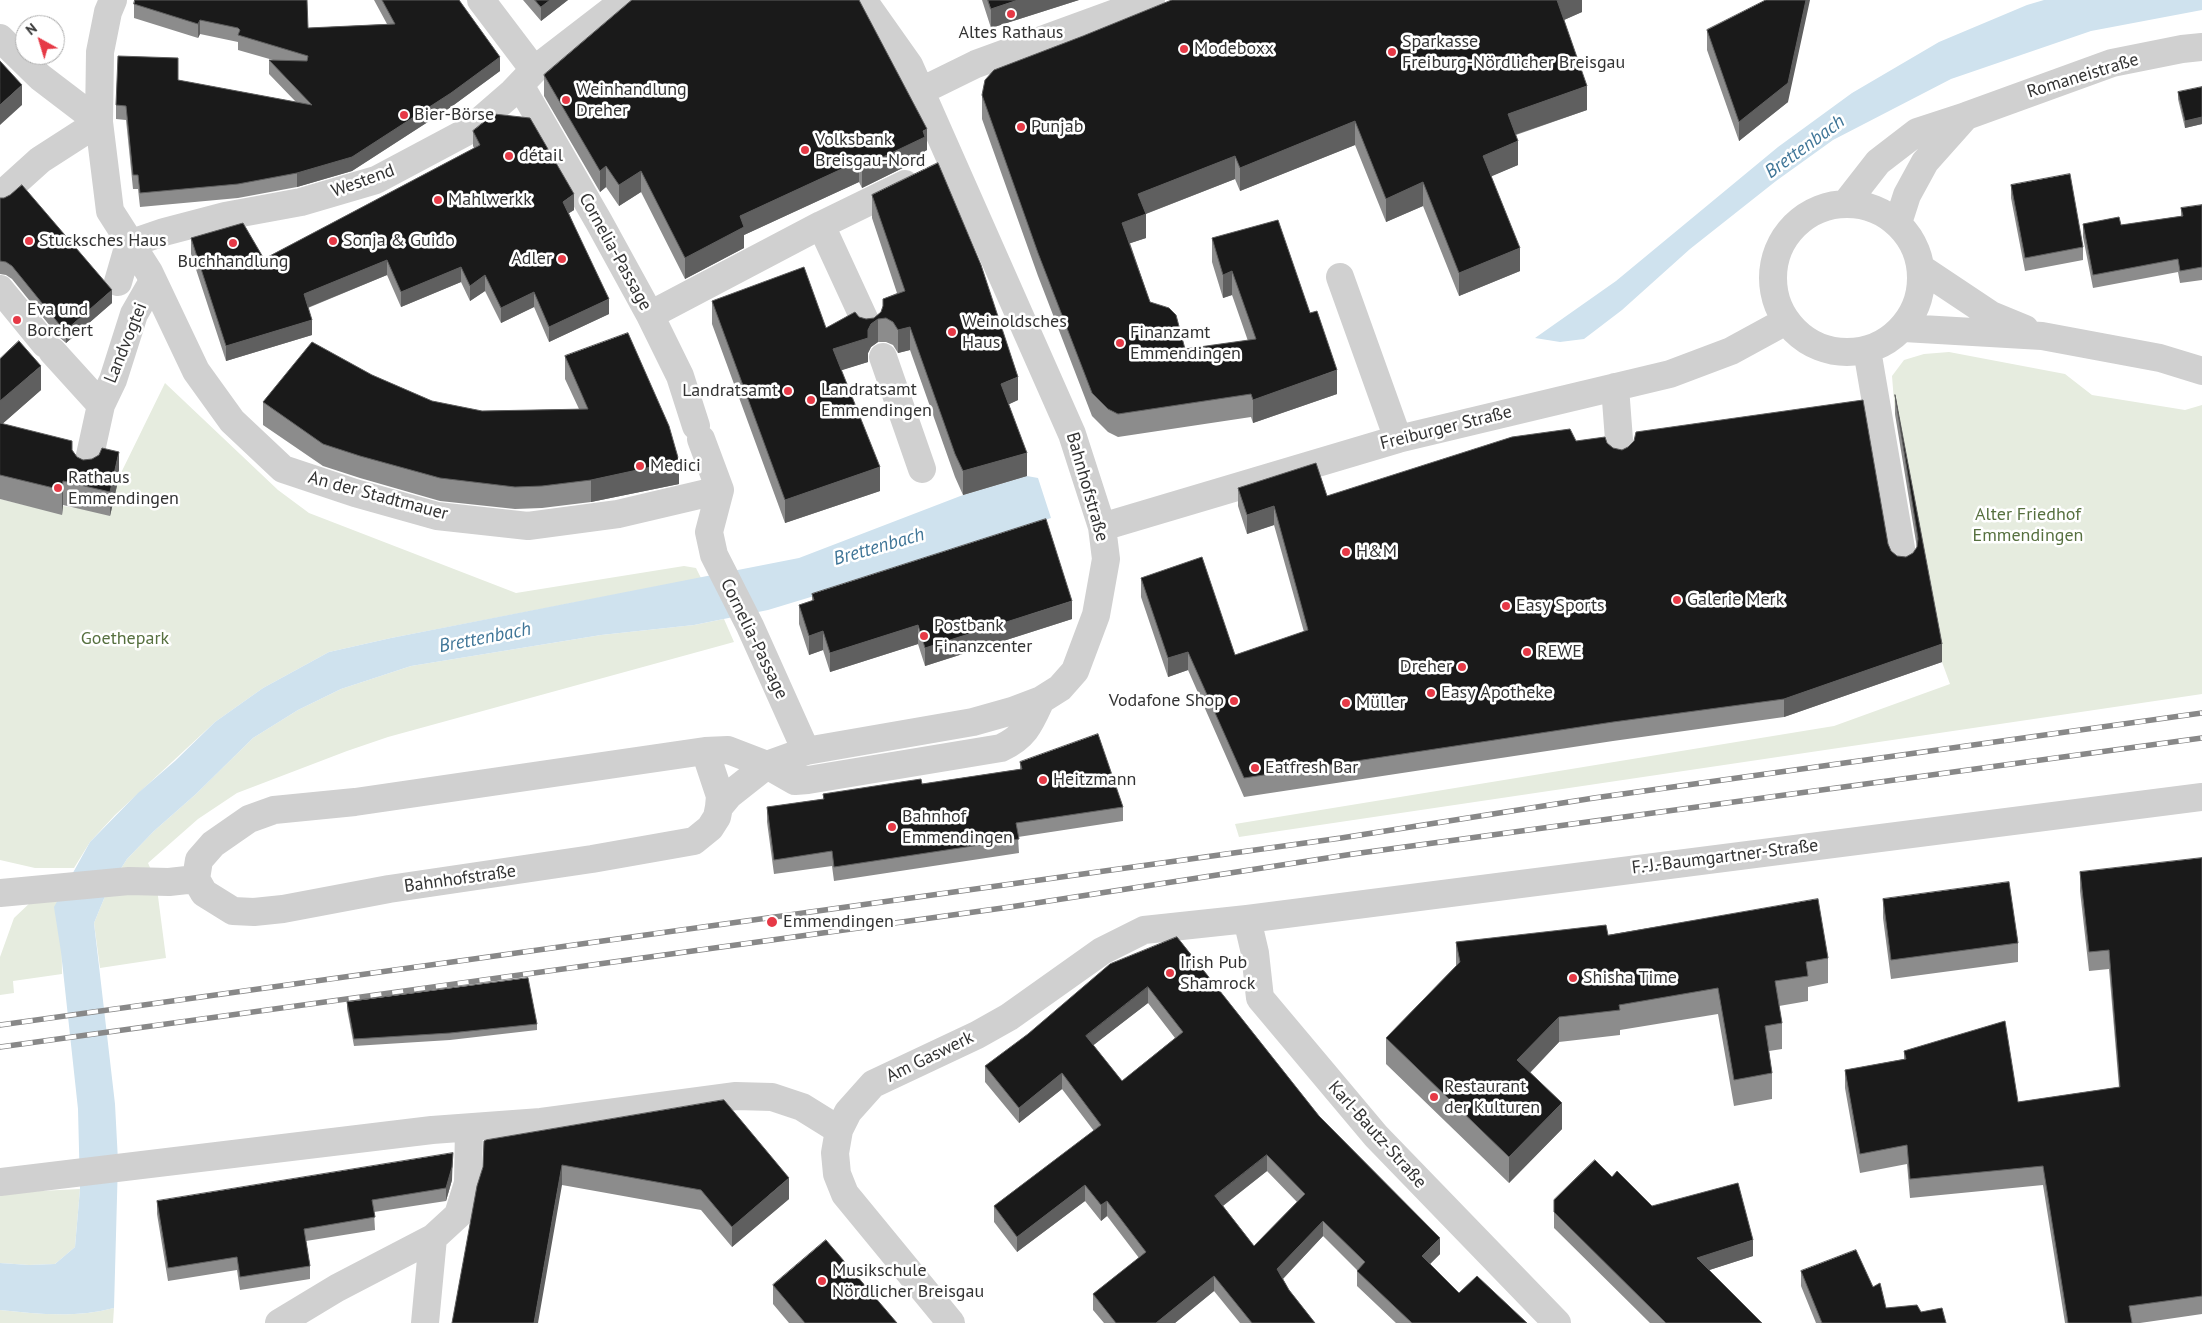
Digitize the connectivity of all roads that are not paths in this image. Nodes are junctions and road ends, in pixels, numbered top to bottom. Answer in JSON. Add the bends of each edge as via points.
{"nodes":[{"id":1,"x":112,"y":0,"type":"edge"},
{"id":2,"x":481,"y":0,"type":"edge"},
{"id":3,"x":625,"y":0,"type":"edge"},
{"id":4,"x":863,"y":0,"type":"edge"},
{"id":5,"x":1142,"y":4,"type":"edge"},
{"id":6,"x":0,"y":38,"type":"edge"},
{"id":7,"x":2202,"y":47,"type":"edge"},
{"id":8,"x":527,"y":78,"type":"junction"},
{"id":9,"x":921,"y":91,"type":"junction"},
{"id":10,"x":1966,"y":116,"type":"junction"},
{"id":11,"x":99,"y":122,"type":"junction"},
{"id":12,"x":954,"y":161,"type":"junction"},
{"id":13,"x":0,"y":196,"type":"edge"},
{"id":14,"x":1846,"y":203,"type":"junction"},
{"id":15,"x":1898,"y":223,"type":"junction"},
{"id":16,"x":821,"y":225,"type":"junction"},
{"id":17,"x":129,"y":244,"type":"junction"},
{"id":18,"x":1922,"y":270,"type":"junction"},
{"id":19,"x":1340,"y":277,"type":"dead end"},
{"id":20,"x":153,"y":281,"type":"junction"},
{"id":21,"x":118,"y":282,"type":"dead end"},
{"id":22,"x":0,"y":289,"type":"edge"},
{"id":23,"x":650,"y":315,"type":"junction"},
{"id":24,"x":1786,"y":321,"type":"junction"},
{"id":25,"x":868,"y":328,"type":"edge"},
{"id":26,"x":1904,"y":328,"type":"junction"},
{"id":27,"x":2042,"y":336,"type":"junction"},
{"id":28,"x":184,"y":346,"type":"joint"},
{"id":29,"x":1867,"y":350,"type":"junction"},
{"id":30,"x":882,"y":357,"type":"dead end"},
{"id":31,"x":2202,"y":371,"type":"edge"},
{"id":32,"x":1614,"y":387,"type":"junction"},
{"id":33,"x":101,"y":405,"type":"junction"},
{"id":34,"x":1398,"y":439,"type":"junction"},
{"id":35,"x":1620,"y":453,"type":"edge"},
{"id":36,"x":87,"y":469,"type":"edge"},
{"id":37,"x":922,"y":469,"type":"dead end"},
{"id":38,"x":720,"y":490,"type":"junction"},
{"id":39,"x":1102,"y":527,"type":"junction"},
{"id":40,"x":1901,"y":548,"type":"dead end"},
{"id":41,"x":1041,"y":700,"type":"junction"},
{"id":42,"x":705,"y":751,"type":"junction"},
{"id":43,"x":806,"y":751,"type":"junction"},
{"id":44,"x":767,"y":765,"type":"junction"},
{"id":45,"x":2202,"y":796,"type":"edge"},
{"id":46,"x":719,"y":807,"type":"junction"},
{"id":47,"x":196,"y":879,"type":"junction"},
{"id":48,"x":0,"y":893,"type":"edge"},
{"id":49,"x":1247,"y":919,"type":"junction"},
{"id":50,"x":469,"y":1128,"type":"junction"},
{"id":51,"x":840,"y":1130,"type":"junction"},
{"id":52,"x":0,"y":1182,"type":"edge"},
{"id":53,"x":433,"y":1238,"type":"junction"},
{"id":54,"x":279,"y":1323,"type":"edge"},
{"id":55,"x":425,"y":1323,"type":"edge"},
{"id":56,"x":951,"y":1323,"type":"edge"},
{"id":57,"x":1557,"y":1323,"type":"edge"}],
"edges":[{"from":1,"to":11,"type":"street","name":"Landvogtei","via":[[100,52]]},
{"from":2,"to":8,"type":"street","name":"Cornelia-Passage"},
{"from":3,"to":8,"type":"street","name":"Westend"},
{"from":4,"to":9,"type":"street","name":"Bahnhofstraße","via":[[910,64]]},
{"from":5,"to":9,"type":"street","via":[[976,64]]},
{"from":6,"to":11,"type":"street","via":[[40,77]]},
{"from":7,"to":10,"type":"street","name":"Romaneistraße","via":[[2112,63]]},
{"from":8,"to":17,"type":"street","name":"Westend","via":[[468,131],[376,180],[301,202],[225,216]]},
{"from":8,"to":23,"type":"street","name":"Cornelia-Passage"},
{"from":9,"to":12,"type":"street","name":"Bahnhofstraße"},
{"from":10,"to":14,"type":"street","name":"Romaneistraße","via":[[1917,132],[1878,162]]},
{"from":10,"to":15,"type":"street","name":"Romaneistraße","via":[[1925,162],[1907,194]]},
{"from":11,"to":13,"type":"street","via":[[40,160]]},
{"from":11,"to":17,"type":"street","name":"Landvogtei","via":[[110,211]]},
{"from":12,"to":16,"type":"street"},
{"from":12,"to":39,"type":"street","name":"Bahnhofstraße","via":[[1072,434]]},
{"from":14,"to":15,"type":"street","via":[[1874,208]]},
{"from":14,"to":24,"type":"street","via":[[1823,208],[1802,218],[1786,235],[1776,255],[1773,278],[1776,301]]},
{"from":15,"to":18,"type":"street","via":[[1914,244]]},
{"from":16,"to":23,"type":"street"},
{"from":16,"to":25,"type":"street"},
{"from":17,"to":20,"type":"street","name":"Landvogtei"},
{"from":17,"to":21,"type":"street","name":"Landvogtei"},
{"from":18,"to":26,"type":"street","via":[[1919,301]]},
{"from":18,"to":27,"type":"street","via":[[1991,315]]},
{"from":19,"to":34,"type":"street"},
{"from":20,"to":28,"type":"street","name":"Landvogtei"},
{"from":20,"to":33,"type":"street","name":"Landvogtei","via":[[134,314],[113,380]]},
{"from":22,"to":33,"type":"street","name":"Landvogtei"},
{"from":23,"to":38,"type":"street","name":"Cornelia-Passage","via":[[680,376]]},
{"from":24,"to":29,"type":"street","via":[[1802,338],[1822,348],[1844,353]]},
{"from":24,"to":32,"type":"street","name":"Freiburger Straße","via":[[1731,351],[1670,374]]},
{"from":26,"to":27,"type":"street"},
{"from":26,"to":29,"type":"street","via":[[1886,342]]},
{"from":27,"to":31,"type":"street","via":[[2160,358]]},
{"from":28,"to":38,"type":"street","name":"An der Stadtmauer","via":[[196,372],[232,421],[283,469],[355,494],[437,516],[528,526],[618,514]]},
{"from":29,"to":40,"type":"street"},
{"from":30,"to":37,"type":"street"},
{"from":32,"to":34,"type":"street","name":"Freiburger Straße"},
{"from":32,"to":35,"type":"street"},
{"from":33,"to":36,"type":"street","name":"Landvogtei"},
{"from":34,"to":39,"type":"street","name":"Freiburger Straße"},
{"from":38,"to":43,"type":"street","name":"Cornelia-Passage","via":[[709,532],[714,555]]},
{"from":39,"to":41,"type":"street","name":"Bahnhofstraße","via":[[1106,559],[1096,615],[1085,648],[1075,671],[1060,688]]},
{"from":41,"to":43,"type":"street","name":"Bahnhofstraße","via":[[973,722]]},
{"from":41,"to":44,"type":"street","via":[[1032,721],[1016,741],[1001,748],[795,781]]},
{"from":42,"to":44,"type":"street","via":[[728,750]]},
{"from":42,"to":46,"type":"street","via":[[720,796]]},
{"from":42,"to":47,"type":"street","via":[[355,802],[274,810],[249,819],[212,844],[199,860]]},
{"from":43,"to":44,"type":"street","name":"Bahnhofstraße"},
{"from":44,"to":46,"type":"street","name":"Bahnhofstraße"},
{"from":45,"to":49,"type":"street","name":"F.-J.-Baumgartner-Straße"},
{"from":46,"to":47,"type":"street","name":"Bahnhofstraße","via":[[710,828],[694,841],[283,909],[233,911],[204,893]]},
{"from":47,"to":48,"type":"street","via":[[130,881]]},
{"from":49,"to":51,"type":"street","name":"Am Gaswerk","via":[[1144,930],[1113,944],[1009,1017],[873,1084],[848,1112]]},
{"from":49,"to":57,"type":"street","name":"Karl-Bautz-Straße","via":[[1260,998],[1376,1136]]},
{"from":50,"to":51,"type":"street","via":[[541,1122],[736,1096],[772,1097],[802,1107]]},
{"from":50,"to":52,"type":"street"},
{"from":50,"to":53,"type":"street","via":[[468,1183],[458,1215]]},
{"from":51,"to":56,"type":"street","name":"Am Gaswerk","via":[[835,1153],[837,1174],[845,1194]]},
{"from":53,"to":54,"type":"street","via":[[336,1288]]},
{"from":53,"to":55,"type":"street"}]}
